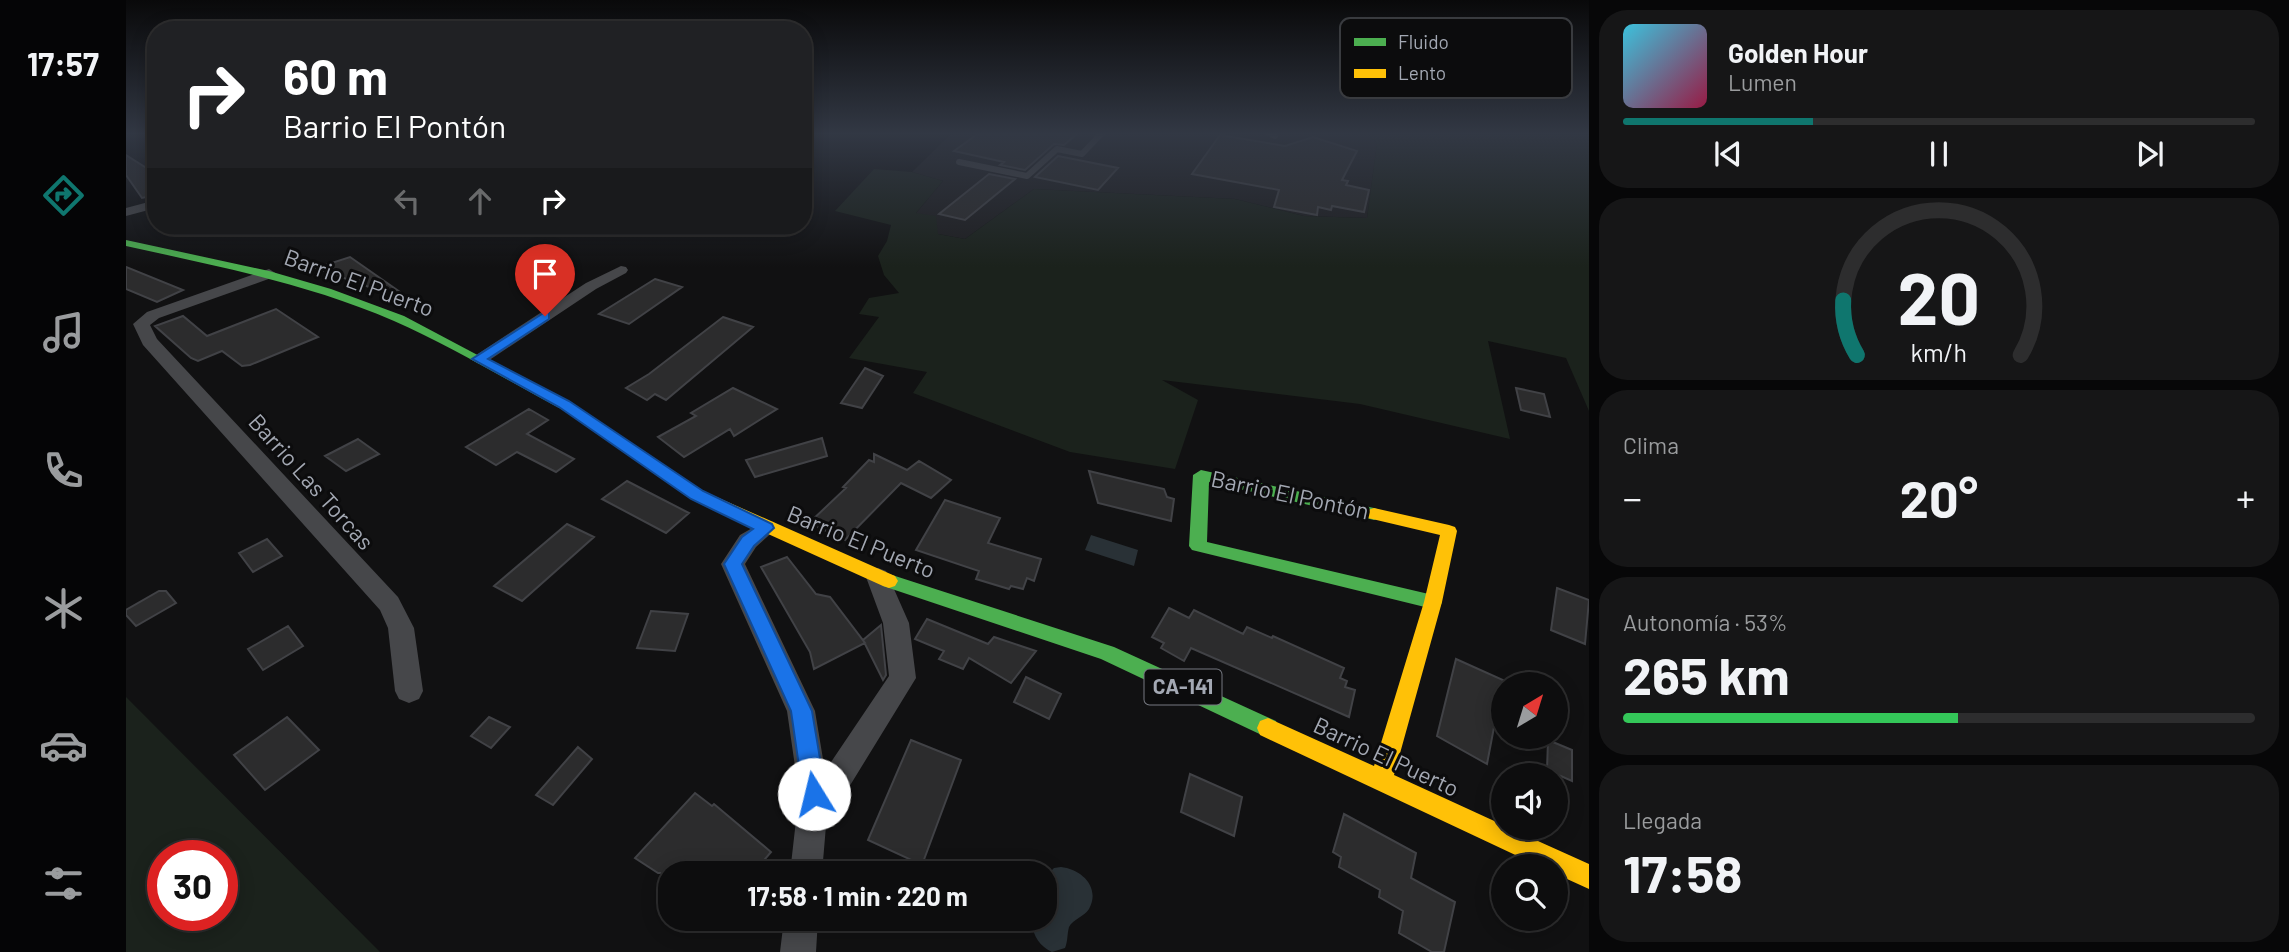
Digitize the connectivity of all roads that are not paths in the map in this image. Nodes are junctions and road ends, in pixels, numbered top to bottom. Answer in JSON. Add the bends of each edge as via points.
{"nodes":[{"id":1,"x":126,"y":201,"type":"edge"},
{"id":2,"x":132,"y":210,"type":"edge"},
{"id":3,"x":126,"y":243,"type":"edge"},
{"id":4,"x":621,"y":271,"type":"dead end"},
{"id":5,"x":269,"y":274,"type":"junction"},
{"id":6,"x":133,"y":327,"type":"edge"},
{"id":7,"x":479,"y":359,"type":"junction"},
{"id":8,"x":766,"y":528,"type":"junction"},
{"id":9,"x":878,"y":578,"type":"junction"},
{"id":10,"x":1433,"y":602,"type":"junction"},
{"id":11,"x":409,"y":691,"type":"dead end"},
{"id":12,"x":1381,"y":781,"type":"junction"},
{"id":13,"x":814,"y":794,"type":"junction"},
{"id":14,"x":807,"y":861,"type":"edge"},
{"id":15,"x":1589,"y":877,"type":"edge"},
{"id":16,"x":801,"y":931,"type":"edge"},
{"id":17,"x":798,"y":952,"type":"edge"}],
"edges":[{"from":1,"to":2,"type":"street"},
{"from":3,"to":5,"type":"main road","name":"Barrio El Puerto","number":"CA-141"},
{"from":4,"to":7,"type":"street"},
{"from":5,"to":6,"type":"street","name":"Barrio Las Torcas","via":[[153,315]]},
{"from":5,"to":7,"type":"main road","name":"Barrio El Puerto","number":"CA-141","via":[[400,319]]},
{"from":6,"to":11,"type":"street","name":"Barrio Las Torcas","via":[[389,604],[401,628]]},
{"from":7,"to":8,"type":"main road","name":"Barrio El Puerto","number":"CA-141","via":[[564,404],[697,495]]},
{"from":8,"to":9,"type":"main road","name":"Barrio El Puerto","number":"CA-141"},
{"from":8,"to":13,"type":"street","via":[[748,541],[733,564],[801,711]]},
{"from":9,"to":12,"type":"main road","name":"Barrio El Puerto","number":"CA-141","via":[[1107,653]]},
{"from":9,"to":13,"type":"street","via":[[896,623],[903,678],[835,782]]},
{"from":10,"to":10,"type":"main road","name":"Barrio El Pontón","via":[[1449,531],[1201,475],[1198,546]]},
{"from":10,"to":12,"type":"main road","name":"Barrio El Pontón"},
{"from":12,"to":15,"type":"main road","name":"Barrio El Puerto","number":"CA-141"},
{"from":13,"to":14,"type":"street"},
{"from":16,"to":17,"type":"street"}]}
